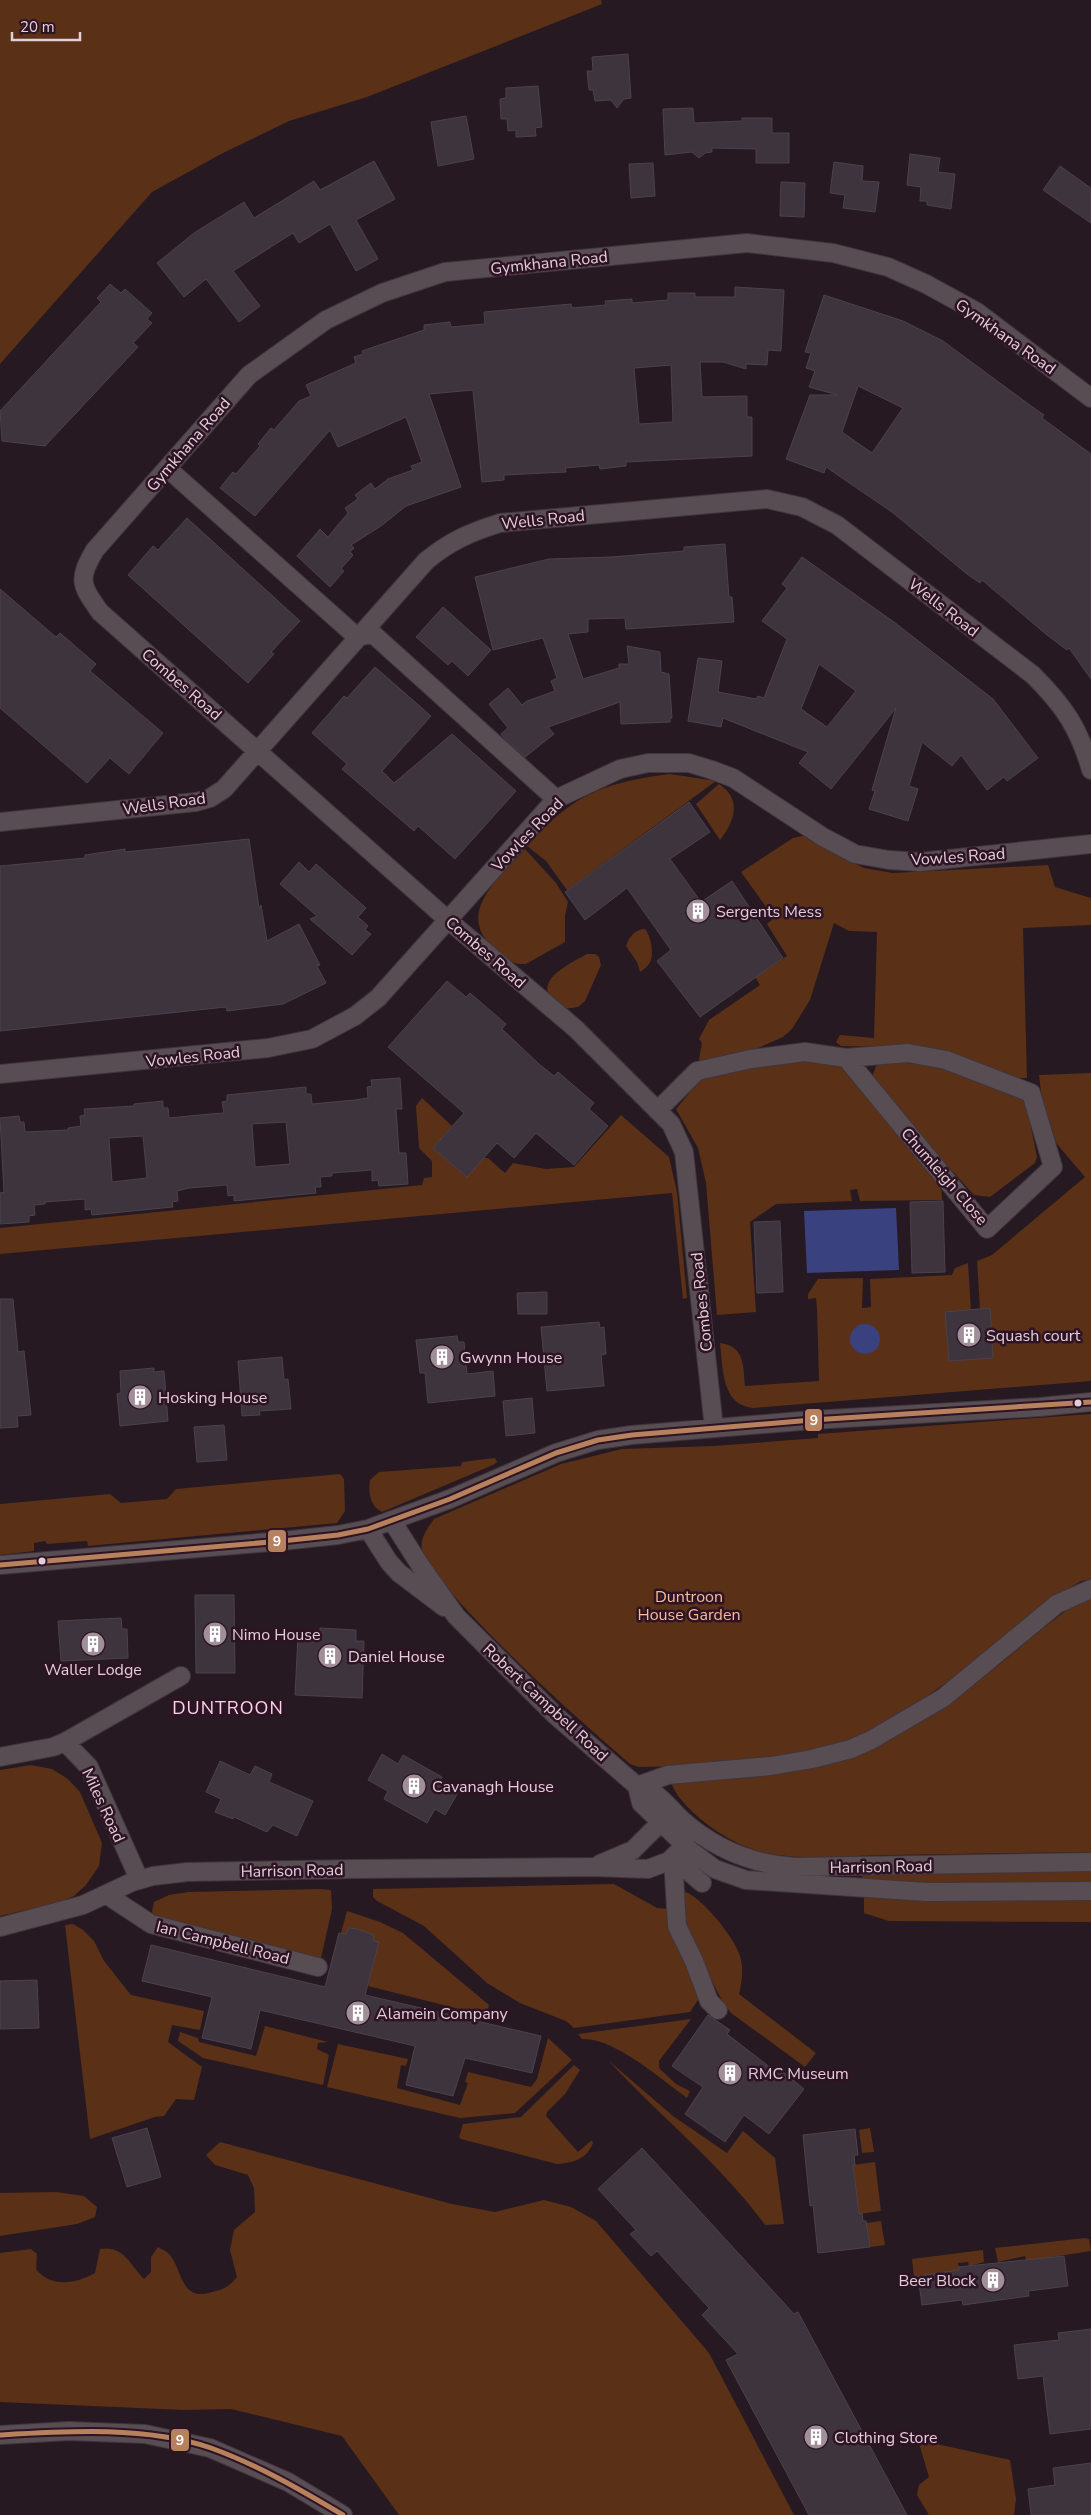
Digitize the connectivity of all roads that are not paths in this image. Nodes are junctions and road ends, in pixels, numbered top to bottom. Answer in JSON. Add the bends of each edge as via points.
{"nodes":[{"id":1,"x":1091,"y":398,"type":"edge"},
{"id":2,"x":167,"y":468,"type":"junction"},
{"id":3,"x":83,"y":570,"type":"joint"},
{"id":4,"x":357,"y":637,"type":"junction"},
{"id":5,"x":258,"y":750,"type":"junction"},
{"id":6,"x":1091,"y":770,"type":"edge"},
{"id":7,"x":556,"y":799,"type":"junction"},
{"id":8,"x":0,"y":822,"type":"edge"},
{"id":9,"x":1091,"y":844,"type":"edge"},
{"id":10,"x":448,"y":920,"type":"junction"},
{"id":11,"x":846,"y":1058,"type":"junction"},
{"id":12,"x":0,"y":1074,"type":"edge"},
{"id":13,"x":658,"y":1110,"type":"junction"},
{"id":14,"x":1091,"y":1402,"type":"edge"},
{"id":15,"x":714,"y":1428,"type":"junction"},
{"id":16,"x":392,"y":1521,"type":"junction"},
{"id":17,"x":368,"y":1529,"type":"junction"},
{"id":18,"x":0,"y":1564,"type":"edge"},
{"id":19,"x":1091,"y":1589,"type":"edge"},
{"id":20,"x":456,"y":1616,"type":"junction"},
{"id":21,"x":181,"y":1676,"type":"dead end"},
{"id":22,"x":65,"y":1742,"type":"junction"},
{"id":23,"x":0,"y":1757,"type":"edge"},
{"id":24,"x":637,"y":1786,"type":"junction"},
{"id":25,"x":683,"y":1821,"type":"junction"},
{"id":26,"x":660,"y":1823,"type":"junction"},
{"id":27,"x":679,"y":1851,"type":"junction"},
{"id":28,"x":1091,"y":1862,"type":"edge"},
{"id":29,"x":593,"y":1867,"type":"junction"},
{"id":30,"x":139,"y":1879,"type":"junction"},
{"id":31,"x":702,"y":1884,"type":"dead end"},
{"id":32,"x":1091,"y":1891,"type":"edge"},
{"id":33,"x":106,"y":1895,"type":"junction"},
{"id":34,"x":0,"y":1927,"type":"edge"},
{"id":35,"x":318,"y":1967,"type":"dead end"},
{"id":36,"x":718,"y":2010,"type":"dead end"},
{"id":37,"x":0,"y":2435,"type":"edge"},
{"id":38,"x":343,"y":2515,"type":"edge"}],
"edges":[{"from":1,"to":2,"type":"street","name":"Gymkhana Road","via":[[976,312],[926,284],[888,267],[832,253],[747,242],[445,272],[382,293],[326,320],[249,375]]},
{"from":2,"to":3,"type":"street","name":"Gymkhana Road","via":[[95,550]]},
{"from":2,"to":4,"type":"street"},
{"from":3,"to":5,"type":"street","name":"Combes Road","via":[[85,591],[100,612]]},
{"from":4,"to":5,"type":"street","name":"Wells Road"},
{"from":4,"to":6,"type":"street","name":"Wells Road","via":[[426,561],[447,544],[500,522],[767,499],[802,507],[837,525],[1033,675],[1059,701],[1084,747]]},
{"from":4,"to":7,"type":"street","via":[[373,634]]},
{"from":5,"to":8,"type":"street","name":"Wells Road","via":[[224,789],[210,798]]},
{"from":5,"to":10,"type":"street","name":"Combes Road"},
{"from":7,"to":9,"type":"street","name":"Vowles Road","via":[[620,768],[648,763],[689,763],[733,778],[855,854],[920,862]]},
{"from":7,"to":10,"type":"street","name":"Vowles Road"},
{"from":10,"to":12,"type":"street","name":"Vowles Road","via":[[378,998],[355,1016],[312,1039],[268,1048]]},
{"from":10,"to":13,"type":"street","name":"Combes Road","via":[[576,1029]]},
{"from":11,"to":11,"type":"street","name":"Chumleigh Close","via":[[987,1229],[1053,1167],[1031,1094],[946,1060],[908,1053]]},
{"from":11,"to":13,"type":"street","name":"Chumleigh Close","via":[[804,1052],[696,1071]]},
{"from":13,"to":15,"type":"street","name":"Combes Road","via":[[672,1124],[684,1152]]},
{"from":14,"to":15,"type":"street"},
{"from":15,"to":16,"type":"street","via":[[632,1435],[578,1445]]},
{"from":16,"to":17,"type":"street"},
{"from":16,"to":20,"type":"street","name":"Robert Campbell Road"},
{"from":17,"to":18,"type":"street","via":[[282,1542]]},
{"from":17,"to":20,"type":"street","name":"Robert Campbell Road","via":[[399,1573]]},
{"from":19,"to":24,"type":"street","via":[[1057,1604],[943,1698],[851,1749],[771,1766],[668,1775]]},
{"from":20,"to":24,"type":"street","name":"Robert Campbell Road","via":[[555,1715]]},
{"from":21,"to":22,"type":"street"},
{"from":22,"to":23,"type":"street"},
{"from":22,"to":30,"type":"street","name":"Miles Road","via":[[89,1767]]},
{"from":24,"to":25,"type":"street","name":"Robert Campbell Road","via":[[659,1796]]},
{"from":24,"to":26,"type":"street","name":"Robert Campbell Road","via":[[641,1803]]},
{"from":25,"to":26,"type":"street"},
{"from":25,"to":27,"type":"street"},
{"from":25,"to":28,"type":"street","name":"Harrison Road","via":[[733,1852],[769,1865],[841,1867]]},
{"from":26,"to":27,"type":"street","name":"Harrison Road"},
{"from":26,"to":29,"type":"street","name":"Harrison Road","via":[[634,1850]]},
{"from":27,"to":29,"type":"street","name":"Harrison Road","via":[[648,1869]]},
{"from":27,"to":31,"type":"street"},
{"from":27,"to":32,"type":"street","name":"Harrison Road","via":[[715,1869],[756,1881],[927,1892]]},
{"from":27,"to":36,"type":"street","via":[[677,1926],[709,2001]]},
{"from":29,"to":30,"type":"street","name":"Harrison Road","via":[[196,1872]]},
{"from":30,"to":33,"type":"street","name":"Harrison Road"},
{"from":33,"to":34,"type":"street","name":"Harrison Road","via":[[58,1914]]},
{"from":33,"to":35,"type":"street","name":"Ian Campbell Road","via":[[150,1924]]},
{"from":37,"to":38,"type":"street","via":[[69,2431],[145,2434],[210,2448],[288,2482]]}]}
